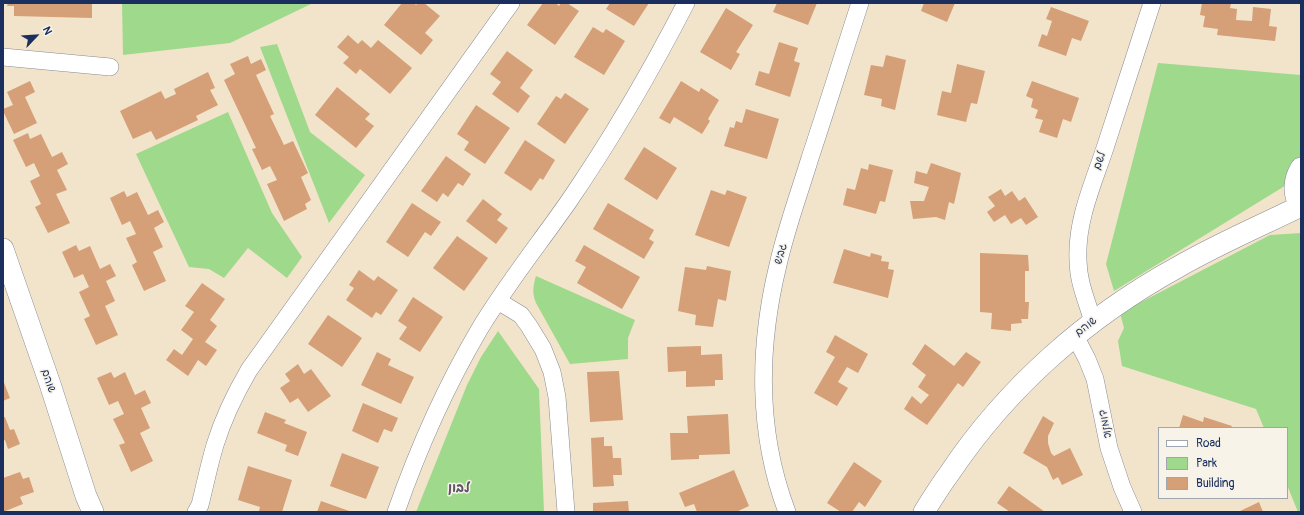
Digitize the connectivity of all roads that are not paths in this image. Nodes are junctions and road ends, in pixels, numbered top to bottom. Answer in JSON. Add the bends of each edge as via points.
{"nodes":[{"id":1,"x":511,"y":3,"type":"edge"},
{"id":2,"x":686,"y":3,"type":"edge"},
{"id":3,"x":860,"y":3,"type":"edge"},
{"id":4,"x":1152,"y":3,"type":"edge"},
{"id":5,"x":3,"y":57,"type":"edge"},
{"id":6,"x":110,"y":67,"type":"dead end"},
{"id":7,"x":1301,"y":168,"type":"edge"},
{"id":8,"x":1301,"y":206,"type":"edge"},
{"id":9,"x":3,"y":249,"type":"edge"},
{"id":10,"x":498,"y":301,"type":"junction"},
{"id":11,"x":1093,"y":322,"type":"junction"},
{"id":12,"x":1075,"y":336,"type":"junction"},
{"id":13,"x":93,"y":512,"type":"edge"},
{"id":14,"x":196,"y":512,"type":"edge"},
{"id":15,"x":396,"y":512,"type":"edge"},
{"id":16,"x":566,"y":512,"type":"edge"},
{"id":17,"x":787,"y":512,"type":"edge"},
{"id":18,"x":924,"y":512,"type":"edge"},
{"id":19,"x":1133,"y":512,"type":"edge"}],
"edges":[{"from":1,"to":14,"type":"street","via":[[249,370],[220,431]]},
{"from":2,"to":10,"type":"street","via":[[597,158]]},
{"from":3,"to":17,"type":"street","name":"גביש","via":[[778,265],[768,316],[763,364],[764,410],[770,452]]},
{"from":4,"to":11,"type":"street","name":"לשם","via":[[1080,229],[1078,272]]},
{"from":5,"to":6,"type":"street"},
{"from":7,"to":8,"type":"street","via":[[1295,180],[1295,192]]},
{"from":8,"to":11,"type":"street","name":"שוהם","via":[[1178,267]]},
{"from":9,"to":13,"type":"street","name":"שוהם"},
{"from":10,"to":15,"type":"street","via":[[479,330],[444,396]]},
{"from":10,"to":16,"type":"street","via":[[521,315],[543,349],[552,372],[557,397]]},
{"from":11,"to":12,"type":"street","name":"שוהם"},
{"from":12,"to":18,"type":"street","name":"שוהם","via":[[1028,377],[994,414],[961,456]]},
{"from":12,"to":19,"type":"street","name":"אלמוג","via":[[1095,379],[1109,448]]}]}
